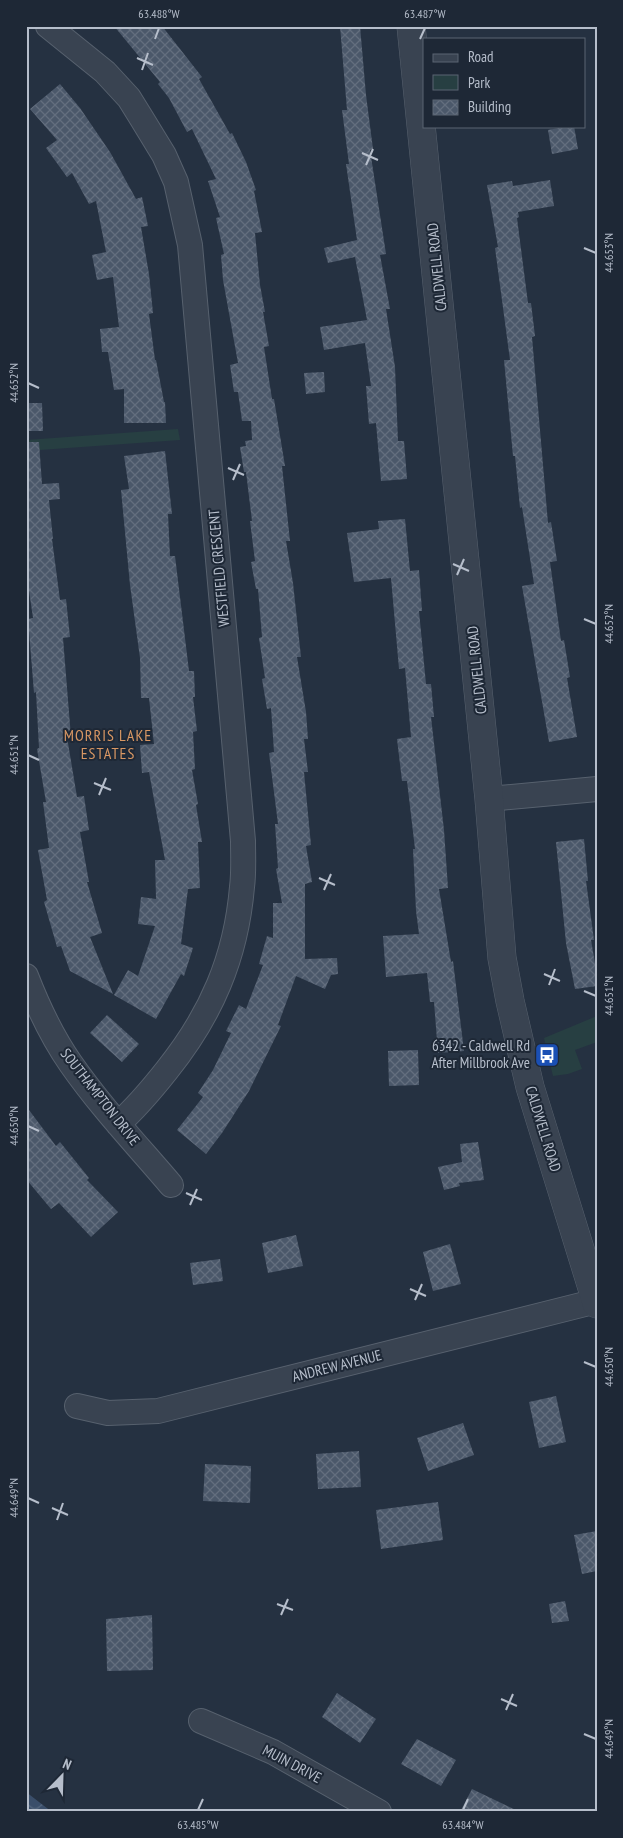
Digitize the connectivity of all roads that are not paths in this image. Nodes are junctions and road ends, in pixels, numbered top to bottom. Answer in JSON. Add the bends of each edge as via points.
{"nodes":[{"id":1,"x":48,"y":26,"type":"edge"},
{"id":2,"x":411,"y":26,"type":"edge"},
{"id":3,"x":597,"y":789,"type":"edge"},
{"id":4,"x":489,"y":799,"type":"junction"},
{"id":5,"x":26,"y":976,"type":"edge"},
{"id":6,"x":118,"y":1124,"type":"junction"},
{"id":7,"x":171,"y":1184,"type":"dead end"},
{"id":8,"x":596,"y":1302,"type":"edge"},
{"id":9,"x":77,"y":1406,"type":"dead end"},
{"id":10,"x":201,"y":1721,"type":"dead end"},
{"id":11,"x":379,"y":1812,"type":"edge"}],
"edges":[{"from":1,"to":6,"type":"street","name":"WESTFIELD CRESCENT","via":[[105,72],[129,98],[164,155],[176,182],[190,245],[243,841],[242,887],[236,926],[218,990],[175,1060]]},
{"from":2,"to":4,"type":"street","name":"CALDWELL ROAD"},
{"from":3,"to":4,"type":"street"},
{"from":4,"to":8,"type":"street","name":"CALDWELL ROAD","via":[[502,958],[510,1001],[530,1087]]},
{"from":5,"to":6,"type":"street","name":"SOUTHAMPTON DRIVE","via":[[49,1028],[71,1064]]},
{"from":6,"to":7,"type":"street","name":"SOUTHAMPTON DRIVE"},
{"from":8,"to":9,"type":"street","name":"ANDREW AVENUE","via":[[158,1411],[108,1413]]},
{"from":10,"to":11,"type":"street","name":"MUIN DRIVE","via":[[273,1752]]}]}
